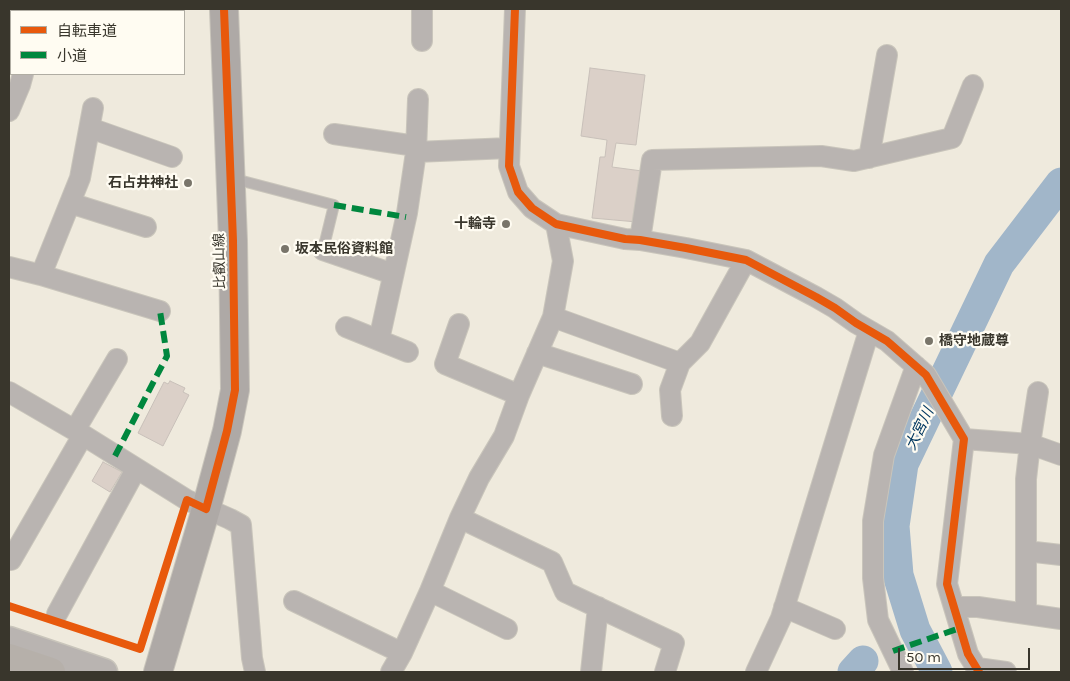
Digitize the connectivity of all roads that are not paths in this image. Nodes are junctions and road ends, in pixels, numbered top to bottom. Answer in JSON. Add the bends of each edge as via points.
{"nodes":[{"id":1,"x":224,"y":9,"type":"edge"},
{"id":2,"x":422,"y":9,"type":"edge"},
{"id":3,"x":515,"y":9,"type":"edge"},
{"id":4,"x":422,"y":41,"type":"dead end"},
{"id":5,"x":887,"y":55,"type":"dead end"},
{"id":6,"x":23,"y":75,"type":"edge"},
{"id":7,"x":973,"y":85,"type":"dead end"},
{"id":8,"x":418,"y":99,"type":"dead end"},
{"id":9,"x":9,"y":112,"type":"edge"},
{"id":10,"x":334,"y":134,"type":"dead end"},
{"id":11,"x":509,"y":148,"type":"junction"},
{"id":12,"x":416,"y":149,"type":"junction"},
{"id":13,"x":172,"y":157,"type":"dead end"},
{"id":14,"x":869,"y":158,"type":"junction"},
{"id":15,"x":230,"y":177,"type":"junction"},
{"id":16,"x":70,"y":204,"type":"junction"},
{"id":17,"x":556,"y":224,"type":"junction"},
{"id":18,"x":146,"y":227,"type":"dead end"},
{"id":19,"x":640,"y":240,"type":"junction"},
{"id":20,"x":323,"y":250,"type":"joint"},
{"id":21,"x":746,"y":260,"type":"junction"},
{"id":22,"x":9,"y":267,"type":"edge"},
{"id":23,"x":393,"y":274,"type":"junction"},
{"id":24,"x":41,"y":275,"type":"junction"},
{"id":25,"x":160,"y":311,"type":"dead end"},
{"id":26,"x":553,"y":317,"type":"junction"},
{"id":27,"x":459,"y":324,"type":"dead end"},
{"id":28,"x":346,"y":327,"type":"dead end"},
{"id":29,"x":869,"y":331,"type":"junction"},
{"id":30,"x":379,"y":340,"type":"junction"},
{"id":31,"x":408,"y":352,"type":"dead end"},
{"id":32,"x":537,"y":353,"type":"junction"},
{"id":33,"x":117,"y":358,"type":"dead end"},
{"id":34,"x":680,"y":363,"type":"junction"},
{"id":35,"x":921,"y":371,"type":"junction"},
{"id":36,"x":632,"y":384,"type":"dead end"},
{"id":37,"x":1038,"y":392,"type":"dead end"},
{"id":38,"x":519,"y":395,"type":"junction"},
{"id":39,"x":11,"y":397,"type":"edge"},
{"id":40,"x":672,"y":416,"type":"dead end"},
{"id":41,"x":79,"y":433,"type":"junction"},
{"id":42,"x":964,"y":439,"type":"junction"},
{"id":43,"x":1030,"y":444,"type":"junction"},
{"id":44,"x":1061,"y":455,"type":"edge"},
{"id":45,"x":136,"y":469,"type":"junction"},
{"id":46,"x":206,"y":509,"type":"junction"},
{"id":47,"x":460,"y":518,"type":"junction"},
{"id":48,"x":1026,"y":551,"type":"junction"},
{"id":49,"x":1061,"y":555,"type":"edge"},
{"id":50,"x":11,"y":560,"type":"dead end"},
{"id":51,"x":430,"y":591,"type":"junction"},
{"id":52,"x":294,"y":601,"type":"dead end"},
{"id":53,"x":784,"y":607,"type":"junction"},
{"id":54,"x":954,"y":607,"type":"junction"},
{"id":55,"x":598,"y":608,"type":"junction"},
{"id":56,"x":57,"y":614,"type":"dead end"},
{"id":57,"x":1026,"y":614,"type":"junction"},
{"id":58,"x":1061,"y":619,"type":"edge"},
{"id":59,"x":507,"y":629,"type":"dead end"},
{"id":60,"x":835,"y":629,"type":"dead end"},
{"id":61,"x":9,"y":640,"type":"edge"},
{"id":62,"x":402,"y":653,"type":"junction"},
{"id":63,"x":9,"y":658,"type":"edge"},
{"id":64,"x":978,"y":670,"type":"edge"},
{"id":65,"x":51,"y":672,"type":"edge"},
{"id":66,"x":104,"y":672,"type":"edge"},
{"id":67,"x":158,"y":672,"type":"edge"},
{"id":68,"x":254,"y":672,"type":"edge"},
{"id":69,"x":391,"y":672,"type":"edge"},
{"id":70,"x":591,"y":672,"type":"edge"},
{"id":71,"x":665,"y":672,"type":"edge"},
{"id":72,"x":756,"y":672,"type":"edge"},
{"id":73,"x":903,"y":672,"type":"edge"},
{"id":74,"x":1006,"y":672,"type":"edge"}],
"edges":[{"from":1,"to":15,"type":"main road","name":"比叡山線"},
{"from":2,"to":4,"type":"street"},
{"from":3,"to":11,"type":"street"},
{"from":5,"to":14,"type":"street"},
{"from":6,"to":9,"type":"street"},
{"from":7,"to":14,"type":"street","via":[[952,138]]},
{"from":8,"to":12,"type":"street"},
{"from":10,"to":12,"type":"street"},
{"from":11,"to":12,"type":"street"},
{"from":11,"to":17,"type":"street","via":[[509,166],[518,192],[532,208]]},
{"from":12,"to":23,"type":"street"},
{"from":13,"to":16,"type":"street","via":[[92,118],[80,178]]},
{"from":14,"to":19,"type":"street","via":[[854,161],[821,156],[652,160]]},
{"from":15,"to":20,"type":"lane","via":[[334,205]]},
{"from":15,"to":46,"type":"main road","name":"比叡山線","via":[[235,390]]},
{"from":16,"to":18,"type":"street"},
{"from":16,"to":24,"type":"street"},
{"from":17,"to":19,"type":"street"},
{"from":17,"to":26,"type":"street","via":[[563,261]]},
{"from":19,"to":21,"type":"street"},
{"from":20,"to":23,"type":"street"},
{"from":21,"to":29,"type":"street"},
{"from":21,"to":34,"type":"street","via":[[700,343]]},
{"from":22,"to":24,"type":"street"},
{"from":23,"to":30,"type":"street"},
{"from":24,"to":25,"type":"street"},
{"from":26,"to":32,"type":"street"},
{"from":26,"to":34,"type":"street"},
{"from":27,"to":38,"type":"street","via":[[445,364]]},
{"from":28,"to":30,"type":"street"},
{"from":29,"to":35,"type":"street","via":[[887,341]]},
{"from":29,"to":53,"type":"street"},
{"from":30,"to":31,"type":"street"},
{"from":32,"to":36,"type":"street"},
{"from":32,"to":38,"type":"street"},
{"from":33,"to":41,"type":"street"},
{"from":34,"to":40,"type":"street","via":[[670,390]]},
{"from":35,"to":42,"type":"street"},
{"from":35,"to":73,"type":"street","via":[[884,455],[873,521],[873,578],[878,620]]},
{"from":37,"to":43,"type":"street"},
{"from":38,"to":47,"type":"street","via":[[504,436]]},
{"from":39,"to":41,"type":"street"},
{"from":41,"to":45,"type":"street"},
{"from":41,"to":50,"type":"street"},
{"from":42,"to":43,"type":"street"},
{"from":42,"to":54,"type":"street","via":[[946,584]]},
{"from":43,"to":44,"type":"street"},
{"from":43,"to":48,"type":"street","via":[[1026,480]]},
{"from":45,"to":46,"type":"street"},
{"from":45,"to":56,"type":"street"},
{"from":46,"to":67,"type":"main road","name":"比叡山線"},
{"from":46,"to":68,"type":"street","via":[[241,525]]},
{"from":47,"to":51,"type":"street"},
{"from":47,"to":55,"type":"street","via":[[552,562],[565,592]]},
{"from":48,"to":49,"type":"street"},
{"from":48,"to":57,"type":"street"},
{"from":51,"to":59,"type":"street"},
{"from":51,"to":62,"type":"street"},
{"from":52,"to":62,"type":"street"},
{"from":53,"to":60,"type":"street"},
{"from":53,"to":72,"type":"street"},
{"from":54,"to":57,"type":"street"},
{"from":54,"to":64,"type":"street","via":[[968,654]]},
{"from":55,"to":70,"type":"street"},
{"from":55,"to":71,"type":"street","via":[[674,643]]},
{"from":57,"to":58,"type":"street"},
{"from":61,"to":66,"type":"street"},
{"from":62,"to":69,"type":"street"},
{"from":63,"to":65,"type":"highway"},
{"from":64,"to":74,"type":"street"}]}
